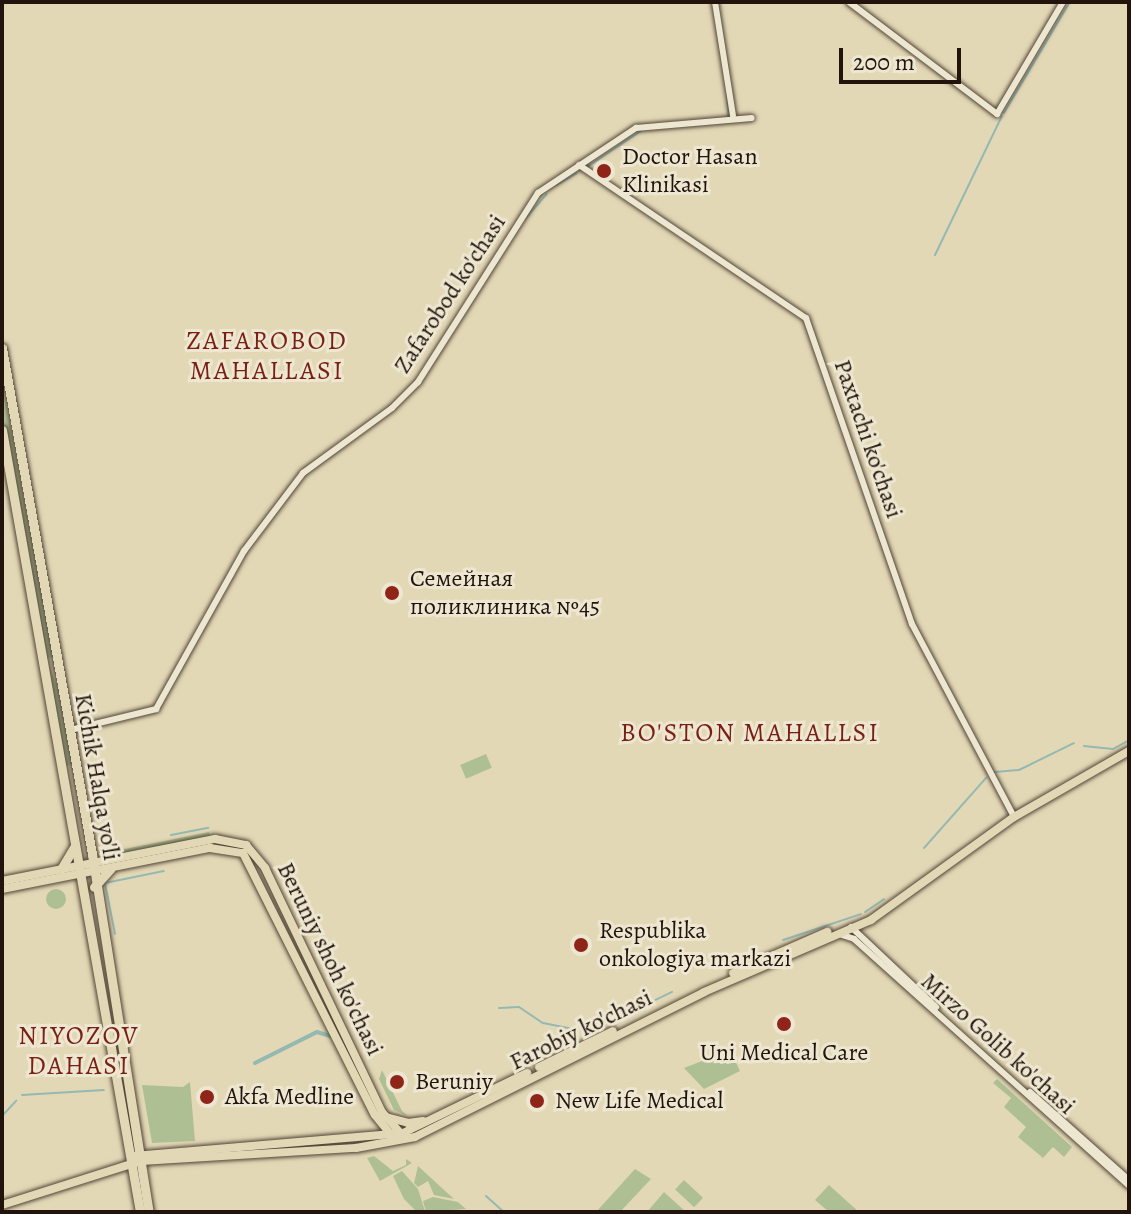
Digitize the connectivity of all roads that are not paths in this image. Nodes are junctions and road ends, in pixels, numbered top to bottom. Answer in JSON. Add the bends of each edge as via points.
{"nodes":[{"id":1,"x":715,"y":2,"type":"edge"},
{"id":2,"x":849,"y":2,"type":"edge"},
{"id":3,"x":1063,"y":2,"type":"edge"},
{"id":4,"x":733,"y":116,"type":"junction"},
{"id":5,"x":752,"y":118,"type":"dead end"},
{"id":6,"x":579,"y":165,"type":"junction"},
{"id":7,"x":2,"y":348,"type":"edge"},
{"id":8,"x":4,"y":375,"type":"edge"},
{"id":9,"x":2,"y":430,"type":"edge"},
{"id":10,"x":57,"y":663,"type":"junction"},
{"id":11,"x":44,"y":664,"type":"junction"},
{"id":12,"x":70,"y":730,"type":"junction"},
{"id":13,"x":1129,"y":749,"type":"edge"},
{"id":14,"x":76,"y":766,"type":"junction"},
{"id":15,"x":62,"y":768,"type":"junction"},
{"id":16,"x":1013,"y":816,"type":"junction"},
{"id":17,"x":76,"y":843,"type":"junction"},
{"id":18,"x":93,"y":868,"type":"junction"},
{"id":19,"x":111,"y":868,"type":"junction"},
{"id":20,"x":81,"y":870,"type":"junction"},
{"id":21,"x":62,"y":873,"type":"junction"},
{"id":22,"x":2,"y":881,"type":"edge"},
{"id":23,"x":2,"y":889,"type":"edge"},
{"id":24,"x":89,"y":890,"type":"junction"},
{"id":25,"x":276,"y":910,"type":"junction"},
{"id":26,"x":289,"y":919,"type":"junction"},
{"id":27,"x":849,"y":931,"type":"junction"},
{"id":28,"x":286,"y":933,"type":"junction"},
{"id":29,"x":380,"y":1116,"type":"junction"},
{"id":30,"x":436,"y":1118,"type":"junction"},
{"id":31,"x":399,"y":1137,"type":"junction"},
{"id":32,"x":364,"y":1139,"type":"junction"},
{"id":33,"x":135,"y":1159,"type":"junction"},
{"id":34,"x":1129,"y":1180,"type":"edge"},
{"id":35,"x":1129,"y":1186,"type":"edge"},
{"id":36,"x":2,"y":1203,"type":"edge"},
{"id":37,"x":140,"y":1212,"type":"edge"},
{"id":38,"x":149,"y":1212,"type":"edge"}],
"edges":[{"from":1,"to":4,"type":"street"},
{"from":2,"to":3,"type":"street","via":[[997,114]]},
{"from":4,"to":5,"type":"street","name":"Zafarobod ko'chasi"},
{"from":4,"to":6,"type":"street","name":"Zafarobod ko'chasi","via":[[636,128]]},
{"from":6,"to":12,"type":"street","name":"Zafarobod ko'chasi","via":[[528,206],[406,395],[303,473],[240,558],[156,709]]},
{"from":6,"to":16,"type":"street","name":"Paxtachi ko'chasi","via":[[806,318],[912,624]]},
{"from":7,"to":8,"type":"highway","name":"Kichik Halqa yo'li"},
{"from":8,"to":10,"type":"highway","name":"Kichik Halqa yo'li"},
{"from":9,"to":11,"type":"highway","name":"Kichik Halqa yo'li"},
{"from":10,"to":11,"type":"highway"},
{"from":10,"to":12,"type":"highway","name":"Kichik Halqa yo'li"},
{"from":11,"to":15,"type":"highway","name":"Kichik Halqa yo'li"},
{"from":12,"to":14,"type":"highway","name":"Kichik Halqa yo'li"},
{"from":13,"to":16,"type":"main road","name":"Farobiy ko'chasi"},
{"from":14,"to":15,"type":"highway"},
{"from":14,"to":18,"type":"highway","name":"Kichik Halqa yo'li"},
{"from":15,"to":17,"type":"highway","name":"Kichik Halqa yo'li"},
{"from":16,"to":27,"type":"main road","name":"Farobiy ko'chasi"},
{"from":17,"to":20,"type":"highway","name":"Kichik Halqa yo'li"},
{"from":17,"to":21,"type":"highway"},
{"from":18,"to":19,"type":"main road","name":"Beruniy shoh ko'chasi"},
{"from":18,"to":20,"type":"main road","name":"Beruniy shoh ko'chasi"},
{"from":18,"to":24,"type":"highway","name":"Kichik Halqa yo'li"},
{"from":18,"to":26,"type":"main road","name":"Beruniy shoh ko'chasi","via":[[215,839],[237,840],[258,857]]},
{"from":19,"to":24,"type":"highway"},
{"from":19,"to":25,"type":"main road","name":"Beruniy shoh ko'chasi","via":[[233,848],[249,860]]},
{"from":20,"to":21,"type":"main road","name":"Beruniy shoh ko'chasi"},
{"from":20,"to":24,"type":"highway","name":"Kichik Halqa yo'li"},
{"from":21,"to":22,"type":"main road","name":"Beruniy shoh ko'chasi"},
{"from":21,"to":23,"type":"main road","name":"Beruniy shoh ko'chasi"},
{"from":21,"to":24,"type":"main road"},
{"from":24,"to":33,"type":"highway","name":"Kichik Halqa yo'li"},
{"from":25,"to":26,"type":"main road"},
{"from":25,"to":28,"type":"main road","name":"Beruniy shoh ko'chasi"},
{"from":26,"to":28,"type":"main road"},
{"from":26,"to":29,"type":"main road","name":"Beruniy shoh ko'chasi"},
{"from":27,"to":30,"type":"main road","name":"Farobiy ko'chasi","via":[[760,960]]},
{"from":27,"to":31,"type":"main road","name":"Farobiy ko'chasi","via":[[704,992]]},
{"from":27,"to":34,"type":"street","name":"Mirzo Golib ko'chasi"},
{"from":27,"to":35,"type":"street","name":"Mirzo Golib ko'chasi"},
{"from":28,"to":29,"type":"main road","name":"Beruniy shoh ko'chasi"},
{"from":29,"to":30,"type":"main road","via":[[412,1124]]},
{"from":29,"to":31,"type":"main road","name":"Beruniy shoh ko'chasi"},
{"from":29,"to":32,"type":"main road"},
{"from":30,"to":31,"type":"main road","name":"Farobiy ko'chasi"},
{"from":31,"to":32,"type":"main road","name":"Farobiy ko'chasi"},
{"from":31,"to":33,"type":"main road","name":"Farobiy ko'chasi"},
{"from":32,"to":33,"type":"main road","name":"Farobiy ko'chasi"},
{"from":33,"to":36,"type":"main road","name":"Farobiy ko'chasi"},
{"from":33,"to":37,"type":"highway","name":"Kichik Halqa yo'li"},
{"from":33,"to":38,"type":"highway","name":"Kichik Halqa yo'li"}]}
